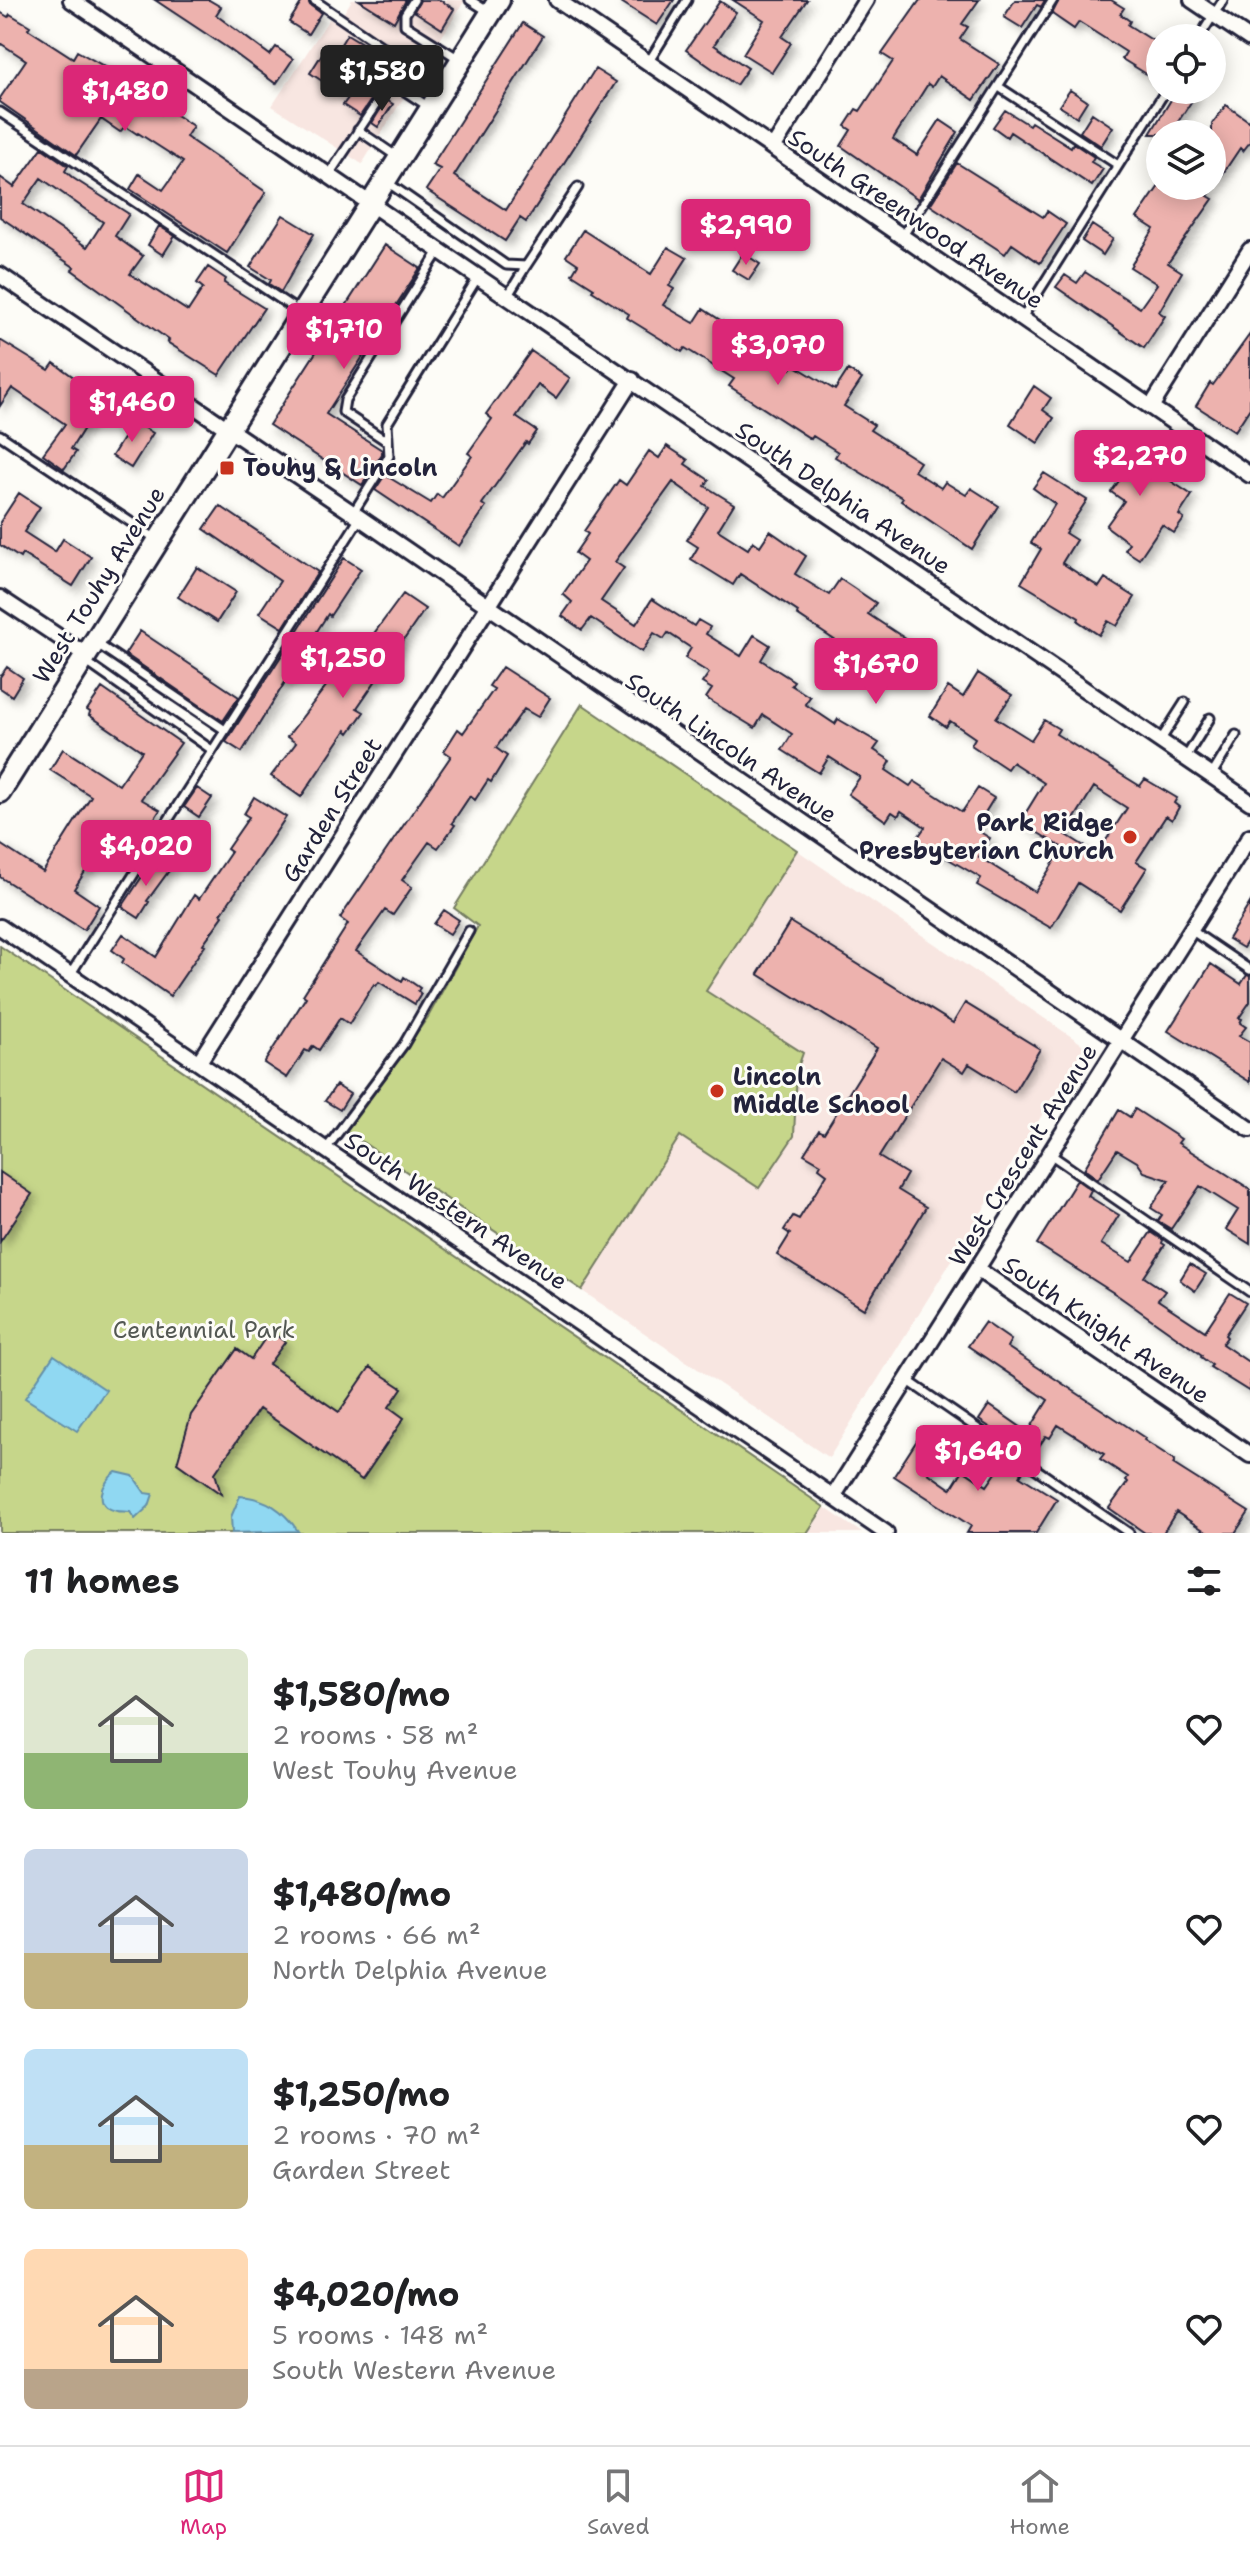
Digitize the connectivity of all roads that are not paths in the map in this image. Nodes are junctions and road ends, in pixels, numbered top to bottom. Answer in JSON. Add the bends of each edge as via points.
{"nodes":[{"id":1,"x":71,"y":0,"type":"edge"},
{"id":2,"x":314,"y":0,"type":"edge"},
{"id":3,"x":414,"y":0,"type":"edge"},
{"id":4,"x":470,"y":0,"type":"edge"},
{"id":5,"x":687,"y":0,"type":"edge"},
{"id":6,"x":866,"y":0,"type":"edge"},
{"id":7,"x":1053,"y":0,"type":"edge"},
{"id":8,"x":1192,"y":0,"type":"edge"},
{"id":9,"x":1223,"y":0,"type":"edge"},
{"id":10,"x":562,"y":1,"type":"edge"},
{"id":11,"x":495,"y":6,"type":"edge"},
{"id":12,"x":1214,"y":15,"type":"junction"},
{"id":13,"x":1208,"y":24,"type":"edge"},
{"id":14,"x":1250,"y":39,"type":"edge"},
{"id":15,"x":461,"y":60,"type":"junction"},
{"id":16,"x":648,"y":63,"type":"junction"},
{"id":17,"x":999,"y":87,"type":"junction"},
{"id":18,"x":443,"y":88,"type":"junction"},
{"id":19,"x":1157,"y":104,"type":"edge"},
{"id":20,"x":431,"y":108,"type":"junction"},
{"id":21,"x":0,"y":112,"type":"edge"},
{"id":22,"x":358,"y":130,"type":"junction"},
{"id":23,"x":773,"y":148,"type":"junction"},
{"id":24,"x":399,"y":158,"type":"junction"},
{"id":25,"x":1118,"y":165,"type":"junction"},
{"id":26,"x":328,"y":176,"type":"junction"},
{"id":27,"x":385,"y":181,"type":"junction"},
{"id":28,"x":578,"y":187,"type":"dead end"},
{"id":29,"x":370,"y":205,"type":"junction"},
{"id":30,"x":902,"y":237,"type":"junction"},
{"id":31,"x":1250,"y":250,"type":"edge"},
{"id":32,"x":439,"y":251,"type":"junction"},
{"id":33,"x":526,"y":266,"type":"junction"},
{"id":34,"x":0,"y":275,"type":"edge"},
{"id":35,"x":478,"y":277,"type":"junction"},
{"id":36,"x":507,"y":297,"type":"junction"},
{"id":37,"x":301,"y":313,"type":"junction"},
{"id":38,"x":1022,"y":318,"type":"junction"},
{"id":39,"x":632,"y":380,"type":"junction"},
{"id":40,"x":1151,"y":407,"type":"junction"},
{"id":41,"x":228,"y":430,"type":"junction"},
{"id":42,"x":0,"y":435,"type":"edge"},
{"id":43,"x":388,"y":442,"type":"junction"},
{"id":44,"x":1250,"y":475,"type":"edge"},
{"id":45,"x":356,"y":516,"type":"junction"},
{"id":46,"x":158,"y":540,"type":"junction"},
{"id":47,"x":0,"y":598,"type":"edge"},
{"id":48,"x":487,"y":608,"type":"junction"},
{"id":49,"x":88,"y":652,"type":"junction"},
{"id":50,"x":1185,"y":702,"type":"dead end"},
{"id":51,"x":1210,"y":718,"type":"dead end"},
{"id":52,"x":225,"y":730,"type":"junction"},
{"id":53,"x":1236,"y":735,"type":"dead end"},
{"id":54,"x":1160,"y":741,"type":"junction"},
{"id":55,"x":212,"y":750,"type":"junction"},
{"id":56,"x":1185,"y":758,"type":"junction"},
{"id":57,"x":1211,"y":776,"type":"junction"},
{"id":58,"x":0,"y":792,"type":"edge"},
{"id":59,"x":1250,"y":802,"type":"edge"},
{"id":60,"x":1250,"y":836,"type":"edge"},
{"id":61,"x":0,"y":927,"type":"edge"},
{"id":62,"x":1191,"y":930,"type":"junction"},
{"id":63,"x":469,"y":931,"type":"dead end"},
{"id":64,"x":1250,"y":970,"type":"edge"},
{"id":65,"x":70,"y":975,"type":"junction"},
{"id":66,"x":1121,"y":1042,"type":"junction"},
{"id":67,"x":199,"y":1062,"type":"junction"},
{"id":68,"x":1250,"y":1129,"type":"edge"},
{"id":69,"x":326,"y":1149,"type":"junction"},
{"id":70,"x":1050,"y":1154,"type":"junction"},
{"id":71,"x":977,"y":1269,"type":"junction"},
{"id":72,"x":1250,"y":1292,"type":"edge"},
{"id":73,"x":907,"y":1380,"type":"junction"},
{"id":74,"x":1250,"y":1455,"type":"edge"},
{"id":75,"x":833,"y":1497,"type":"junction"},
{"id":76,"x":886,"y":1533,"type":"edge"},
{"id":77,"x":1129,"y":1533,"type":"edge"}],
"edges":[{"from":1,"to":26,"type":"street","name":"South Delphia Avenue"},
{"from":2,"to":18,"type":"lane"},
{"from":3,"to":15,"type":"lane","via":[[405,25]]},
{"from":4,"to":11,"type":"lane"},
{"from":5,"to":16,"type":"lane"},
{"from":6,"to":23,"type":"street"},
{"from":7,"to":17,"type":"lane"},
{"from":8,"to":12,"type":"street"},
{"from":9,"to":12,"type":"lane"},
{"from":10,"to":16,"type":"street","name":"South Greenwood Avenue"},
{"from":11,"to":15,"type":"main road","name":"West Touhy Avenue"},
{"from":12,"to":13,"type":"lane"},
{"from":12,"to":14,"type":"street"},
{"from":15,"to":18,"type":"main road","name":"West Touhy Avenue"},
{"from":16,"to":23,"type":"street","name":"South Greenwood Avenue"},
{"from":17,"to":25,"type":"lane"},
{"from":17,"to":30,"type":"lane"},
{"from":18,"to":20,"type":"main road","name":"West Touhy Avenue"},
{"from":19,"to":25,"type":"lane"},
{"from":20,"to":22,"type":"lane","via":[[391,82]]},
{"from":20,"to":24,"type":"main road","name":"West Touhy Avenue"},
{"from":21,"to":37,"type":"lane"},
{"from":22,"to":24,"type":"lane"},
{"from":22,"to":26,"type":"lane"},
{"from":23,"to":30,"type":"street","name":"South Greenwood Avenue"},
{"from":24,"to":27,"type":"main road","name":"West Touhy Avenue"},
{"from":25,"to":38,"type":"lane"},
{"from":26,"to":29,"type":"street","name":"South Delphia Avenue"},
{"from":27,"to":29,"type":"main road","name":"West Touhy Avenue"},
{"from":27,"to":33,"type":"lane","via":[[506,265]]},
{"from":28,"to":33,"type":"lane"},
{"from":29,"to":32,"type":"street","name":"South Delphia Avenue"},
{"from":29,"to":37,"type":"main road","name":"West Touhy Avenue"},
{"from":30,"to":38,"type":"street","name":"South Greenwood Avenue"},
{"from":31,"to":40,"type":"street"},
{"from":32,"to":35,"type":"street","name":"South Delphia Avenue"},
{"from":32,"to":43,"type":"lane","via":[[345,400],[343,412]]},
{"from":33,"to":36,"type":"lane"},
{"from":34,"to":41,"type":"street","name":"South Lincoln Avenue"},
{"from":35,"to":36,"type":"street","name":"South Delphia Avenue"},
{"from":35,"to":43,"type":"lane","via":[[387,424]]},
{"from":36,"to":39,"type":"street","name":"South Delphia Avenue"},
{"from":37,"to":41,"type":"main road","name":"West Touhy Avenue"},
{"from":38,"to":40,"type":"street","name":"South Greenwood Avenue"},
{"from":39,"to":48,"type":"street","name":"Garden Street"},
{"from":39,"to":54,"type":"street","name":"South Delphia Avenue"},
{"from":40,"to":44,"type":"street","name":"South Greenwood Avenue"},
{"from":41,"to":45,"type":"street","name":"South Lincoln Avenue"},
{"from":41,"to":46,"type":"main road","name":"West Touhy Avenue"},
{"from":42,"to":46,"type":"lane"},
{"from":43,"to":45,"type":"lane","via":[[389,456]]},
{"from":45,"to":48,"type":"street","name":"South Lincoln Avenue"},
{"from":45,"to":52,"type":"lane"},
{"from":46,"to":49,"type":"main road","name":"West Touhy Avenue"},
{"from":47,"to":49,"type":"street"},
{"from":48,"to":66,"type":"street","name":"South Lincoln Avenue"},
{"from":48,"to":67,"type":"street","name":"Garden Street"},
{"from":49,"to":52,"type":"lane"},
{"from":49,"to":55,"type":"lane"},
{"from":49,"to":58,"type":"main road","name":"West Touhy Avenue","via":[[10,767]]},
{"from":50,"to":54,"type":"lane"},
{"from":51,"to":56,"type":"lane"},
{"from":52,"to":55,"type":"lane"},
{"from":53,"to":57,"type":"lane"},
{"from":54,"to":56,"type":"street","name":"South Delphia Avenue"},
{"from":55,"to":65,"type":"lane"},
{"from":56,"to":57,"type":"street","name":"South Delphia Avenue"},
{"from":57,"to":59,"type":"street","name":"South Delphia Avenue"},
{"from":60,"to":62,"type":"street","name":"West Crescent Avenue"},
{"from":61,"to":65,"type":"street","name":"South Western Avenue"},
{"from":62,"to":64,"type":"lane"},
{"from":62,"to":66,"type":"street","name":"West Crescent Avenue"},
{"from":63,"to":69,"type":"lane","via":[[404,1044]]},
{"from":65,"to":67,"type":"street","name":"South Western Avenue"},
{"from":66,"to":68,"type":"street","name":"South Lincoln Avenue"},
{"from":66,"to":70,"type":"street","name":"West Crescent Avenue"},
{"from":67,"to":69,"type":"street","name":"South Western Avenue"},
{"from":69,"to":75,"type":"street","name":"South Western Avenue"},
{"from":70,"to":71,"type":"street","name":"West Crescent Avenue"},
{"from":70,"to":72,"type":"lane"},
{"from":71,"to":73,"type":"street","name":"West Crescent Avenue"},
{"from":71,"to":74,"type":"street","name":"South Knight Avenue"},
{"from":73,"to":75,"type":"street","name":"West Crescent Avenue"},
{"from":73,"to":77,"type":"lane"},
{"from":75,"to":76,"type":"street","name":"South Western Avenue"}]}
